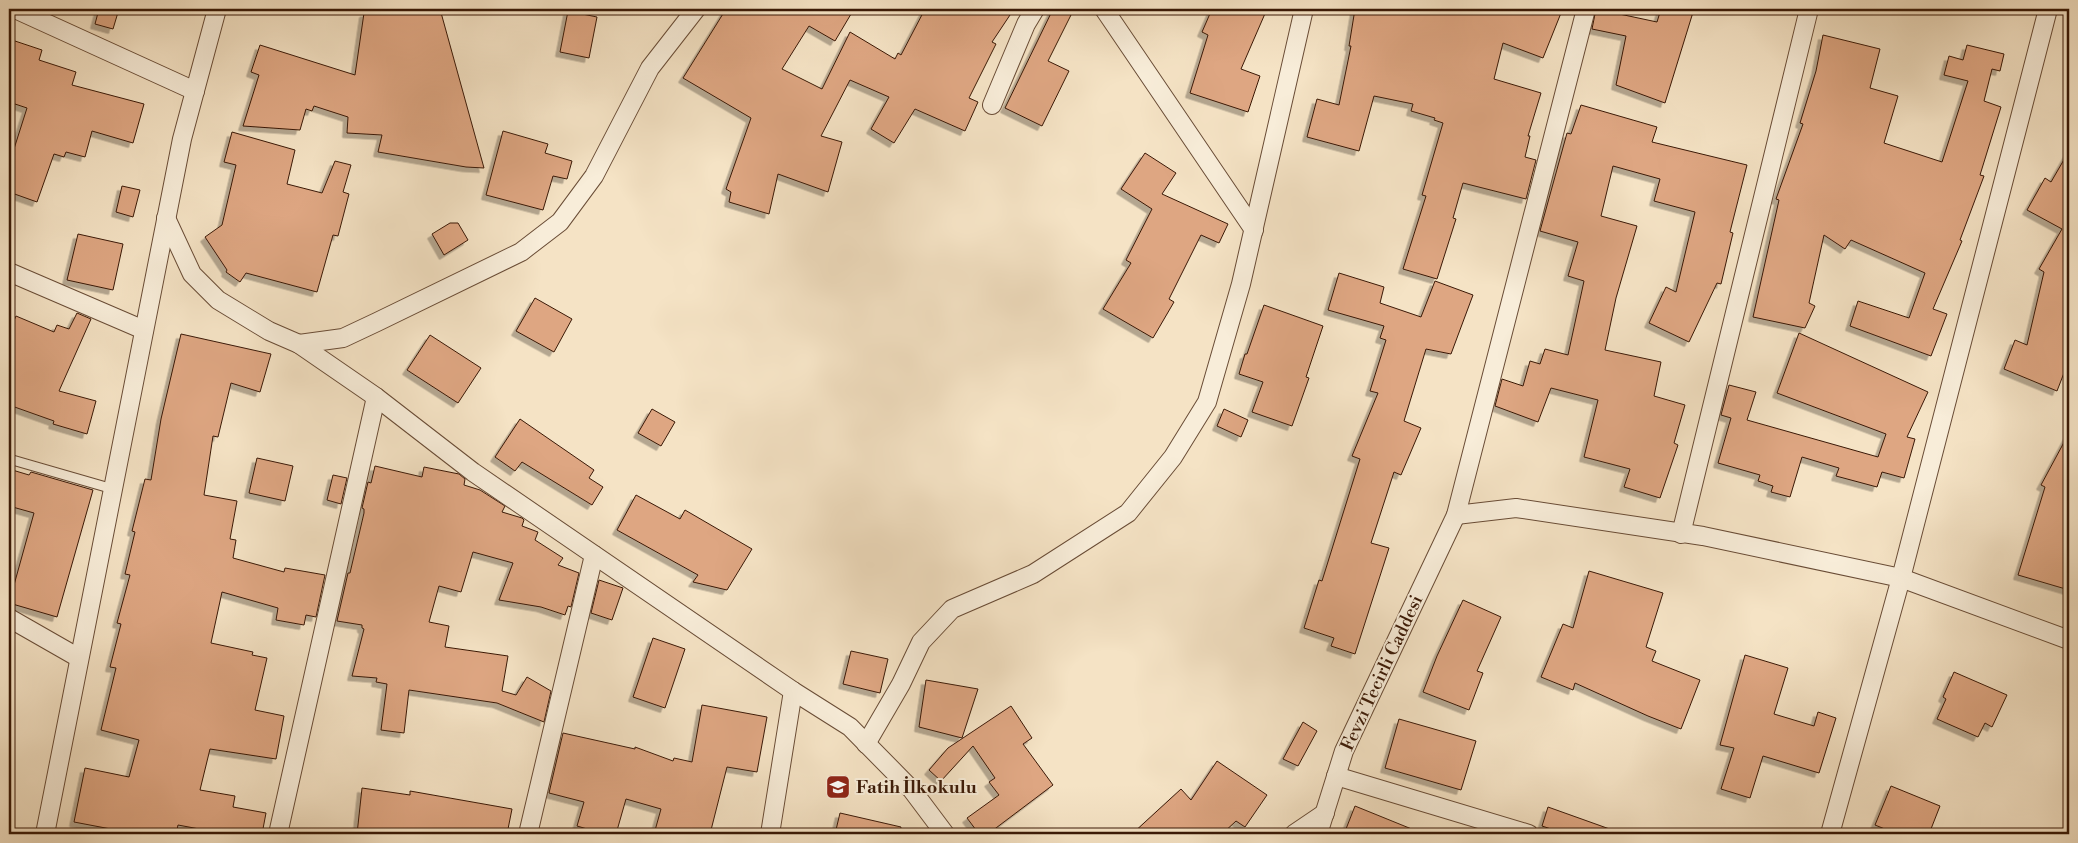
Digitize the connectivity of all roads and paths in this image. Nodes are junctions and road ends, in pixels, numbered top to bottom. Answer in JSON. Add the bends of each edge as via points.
{"nodes":[{"id":1,"x":15,"y":9,"type":"edge"},
{"id":2,"x":217,"y":9,"type":"edge"},
{"id":3,"x":696,"y":9,"type":"edge"},
{"id":4,"x":1035,"y":9,"type":"edge"},
{"id":5,"x":1104,"y":9,"type":"edge"},
{"id":6,"x":1304,"y":9,"type":"edge"},
{"id":7,"x":1586,"y":9,"type":"edge"},
{"id":8,"x":1809,"y":9,"type":"edge"},
{"id":9,"x":2048,"y":9,"type":"edge"},
{"id":10,"x":195,"y":91,"type":"junction"},
{"id":11,"x":992,"y":105,"type":"dead end"},
{"id":12,"x":166,"y":218,"type":"junction"},
{"id":13,"x":1254,"y":230,"type":"junction"},
{"id":14,"x":9,"y":272,"type":"edge"},
{"id":15,"x":144,"y":330,"type":"junction"},
{"id":16,"x":299,"y":344,"type":"junction"},
{"id":17,"x":376,"y":397,"type":"junction"},
{"id":18,"x":9,"y":459,"type":"edge"},
{"id":19,"x":113,"y":489,"type":"junction"},
{"id":20,"x":1456,"y":515,"type":"junction"},
{"id":21,"x":1681,"y":534,"type":"junction"},
{"id":22,"x":594,"y":555,"type":"junction"},
{"id":23,"x":1901,"y":578,"type":"junction"},
{"id":24,"x":9,"y":618,"type":"edge"},
{"id":25,"x":2069,"y":640,"type":"edge"},
{"id":26,"x":79,"y":658,"type":"junction"},
{"id":27,"x":793,"y":691,"type":"junction"},
{"id":28,"x":866,"y":744,"type":"junction"},
{"id":29,"x":1336,"y":776,"type":"junction"},
{"id":30,"x":1325,"y":813,"type":"junction"},
{"id":31,"x":45,"y":834,"type":"edge"},
{"id":32,"x":278,"y":834,"type":"edge"},
{"id":33,"x":528,"y":834,"type":"edge"},
{"id":34,"x":770,"y":834,"type":"edge"},
{"id":35,"x":945,"y":834,"type":"edge"},
{"id":36,"x":1294,"y":834,"type":"edge"},
{"id":37,"x":1318,"y":834,"type":"edge"},
{"id":38,"x":1529,"y":834,"type":"edge"},
{"id":39,"x":1830,"y":834,"type":"edge"}],
"edges":[{"from":1,"to":10,"type":"street"},
{"from":2,"to":10,"type":"street"},
{"from":3,"to":16,"type":"street","via":[[650,68],[594,176],[560,222],[521,252],[343,338]]},
{"from":4,"to":11,"type":"street"},
{"from":5,"to":13,"type":"street"},
{"from":6,"to":13,"type":"street"},
{"from":7,"to":20,"type":"street","name":"Fevzi Tecirli Caddesi"},
{"from":8,"to":21,"type":"street"},
{"from":9,"to":23,"type":"street"},
{"from":10,"to":12,"type":"street"},
{"from":12,"to":15,"type":"street"},
{"from":12,"to":16,"type":"street","via":[[192,274],[218,300],[268,331]]},
{"from":13,"to":28,"type":"street","via":[[1206,402],[1172,457],[1128,513],[1033,574],[952,609],[921,642]]},
{"from":14,"to":15,"type":"street"},
{"from":15,"to":19,"type":"street"},
{"from":16,"to":17,"type":"street"},
{"from":17,"to":22,"type":"street","via":[[474,472]]},
{"from":17,"to":32,"type":"street"},
{"from":18,"to":19,"type":"lane"},
{"from":19,"to":26,"type":"street"},
{"from":20,"to":21,"type":"street","via":[[1516,508]]},
{"from":20,"to":29,"type":"street","name":"Fevzi Tecirli Caddesi","via":[[1344,751]]},
{"from":21,"to":23,"type":"street"},
{"from":22,"to":27,"type":"street"},
{"from":22,"to":33,"type":"street"},
{"from":23,"to":25,"type":"street"},
{"from":23,"to":39,"type":"street"},
{"from":24,"to":26,"type":"street"},
{"from":26,"to":31,"type":"street"},
{"from":27,"to":28,"type":"street","via":[[850,727]]},
{"from":27,"to":34,"type":"street"},
{"from":28,"to":35,"type":"street","via":[[912,790]]},
{"from":29,"to":30,"type":"street","name":"Fevzi Tecirli Caddesi"},
{"from":29,"to":38,"type":"street"},
{"from":30,"to":36,"type":"street"},
{"from":30,"to":37,"type":"street","name":"Fevzi Tecirli Caddesi"}]}
